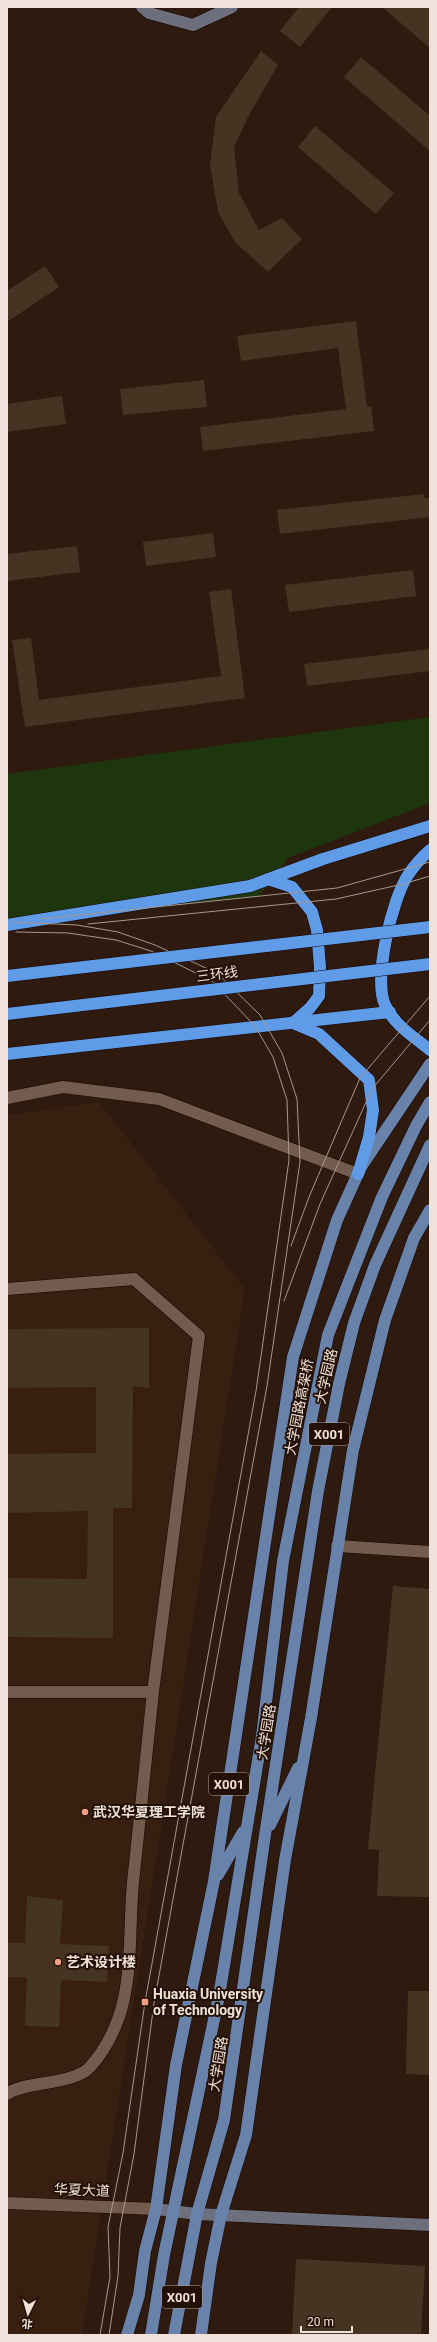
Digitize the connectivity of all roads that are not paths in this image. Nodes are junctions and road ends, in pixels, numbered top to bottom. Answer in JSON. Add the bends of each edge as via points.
{"nodes":[{"id":1,"x":142,"y":7,"type":"edge"},
{"id":2,"x":232,"y":7,"type":"edge"},
{"id":3,"x":430,"y":826,"type":"edge"},
{"id":4,"x":430,"y":850,"type":"edge"},
{"id":5,"x":268,"y":879,"type":"junction"},
{"id":6,"x":7,"y":925,"type":"edge"},
{"id":7,"x":430,"y":927,"type":"edge"},
{"id":8,"x":430,"y":964,"type":"edge"},
{"id":9,"x":7,"y":976,"type":"edge"},
{"id":10,"x":390,"y":1012,"type":"junction"},
{"id":11,"x":7,"y":1014,"type":"edge"},
{"id":12,"x":293,"y":1023,"type":"junction"},
{"id":13,"x":430,"y":1050,"type":"edge"},
{"id":14,"x":7,"y":1054,"type":"edge"},
{"id":15,"x":430,"y":1064,"type":"edge"},
{"id":16,"x":7,"y":1098,"type":"edge"},
{"id":17,"x":430,"y":1102,"type":"edge"},
{"id":18,"x":430,"y":1145,"type":"edge"},
{"id":19,"x":358,"y":1174,"type":"junction"},
{"id":20,"x":430,"y":1210,"type":"edge"},
{"id":21,"x":7,"y":1289,"type":"edge"},
{"id":22,"x":337,"y":1546,"type":"junction"},
{"id":23,"x":430,"y":1552,"type":"edge"},
{"id":24,"x":7,"y":1692,"type":"edge"},
{"id":25,"x":153,"y":1692,"type":"junction"},
{"id":26,"x":304,"y":1757,"type":"junction"},
{"id":27,"x":247,"y":1826,"type":"junction"},
{"id":28,"x":265,"y":1835,"type":"junction"},
{"id":29,"x":214,"y":1881,"type":"junction"},
{"id":30,"x":7,"y":2094,"type":"edge"},
{"id":31,"x":7,"y":2203,"type":"edge"},
{"id":32,"x":156,"y":2210,"type":"junction"},
{"id":33,"x":174,"y":2212,"type":"junction"},
{"id":34,"x":197,"y":2214,"type":"junction"},
{"id":35,"x":221,"y":2215,"type":"junction"},
{"id":36,"x":430,"y":2225,"type":"edge"},
{"id":37,"x":127,"y":2335,"type":"edge"},
{"id":38,"x":151,"y":2335,"type":"edge"},
{"id":39,"x":174,"y":2335,"type":"edge"},
{"id":40,"x":201,"y":2335,"type":"edge"}],
"edges":[{"from":1,"to":2,"type":"main road","via":[[149,13],[194,25]]},
{"from":3,"to":5,"type":"highway"},
{"from":4,"to":10,"type":"highway","via":[[404,883],[387,939],[380,985],[385,1006]]},
{"from":5,"to":6,"type":"highway","via":[[250,886]]},
{"from":5,"to":12,"type":"highway","via":[[292,886],[312,912],[317,930],[319,996]]},
{"from":7,"to":9,"type":"highway","name":"三环线","bridge":true},
{"from":8,"to":11,"type":"highway","name":"三环线","bridge":true},
{"from":10,"to":12,"type":"highway"},
{"from":10,"to":13,"type":"highway","via":[[409,1035]]},
{"from":12,"to":14,"type":"highway"},
{"from":12,"to":19,"type":"highway","via":[[319,1034],[369,1080],[373,1110],[369,1137]]},
{"from":15,"to":19,"type":"main road","name":"大学园路","number":"X001","via":[[385,1129]]},
{"from":16,"to":19,"type":"street","via":[[63,1087],[159,1098]]},
{"from":17,"to":27,"type":"main road","name":"大学园路高架桥","via":[[382,1197],[328,1335],[283,1561],[262,1736]]},
{"from":18,"to":28,"type":"main road","name":"大学园路","number":"X001","via":[[375,1265],[354,1323],[338,1384],[318,1491]]},
{"from":19,"to":29,"type":"main road","name":"大学园路","number":"X001","via":[[336,1220],[293,1357]]},
{"from":20,"to":22,"type":"main road","via":[[414,1238],[384,1320],[353,1450]]},
{"from":21,"to":25,"type":"street","via":[[134,1280],[200,1336]]},
{"from":22,"to":23,"type":"street"},
{"from":22,"to":26,"type":"main road"},
{"from":24,"to":25,"type":"street"},
{"from":25,"to":30,"type":"street","via":[[133,1888],[129,1979],[123,2004],[108,2040],[89,2068],[68,2078]]},
{"from":26,"to":28,"type":"main road"},
{"from":26,"to":35,"type":"main road","via":[[285,1860],[246,2136]]},
{"from":27,"to":29,"type":"main road"},
{"from":27,"to":33,"type":"main road","name":"大学园路高架桥","via":[[218,1996]]},
{"from":28,"to":34,"type":"main road","name":"大学园路","number":"X001","via":[[224,2120]]},
{"from":29,"to":32,"type":"main road","name":"大学园路","number":"X001","via":[[176,2065]]},
{"from":31,"to":32,"type":"street","name":"华夏大道","via":[[119,2206]]},
{"from":32,"to":33,"type":"main road"},
{"from":32,"to":37,"type":"main road","name":"大学园路","via":[[145,2251],[139,2295]]},
{"from":33,"to":34,"type":"main road"},
{"from":33,"to":38,"type":"main road","name":"大学园路高架桥"},
{"from":34,"to":35,"type":"main road"},
{"from":34,"to":39,"type":"main road","name":"大学园路","number":"X001"},
{"from":35,"to":36,"type":"main road"},
{"from":35,"to":40,"type":"main road"}]}
